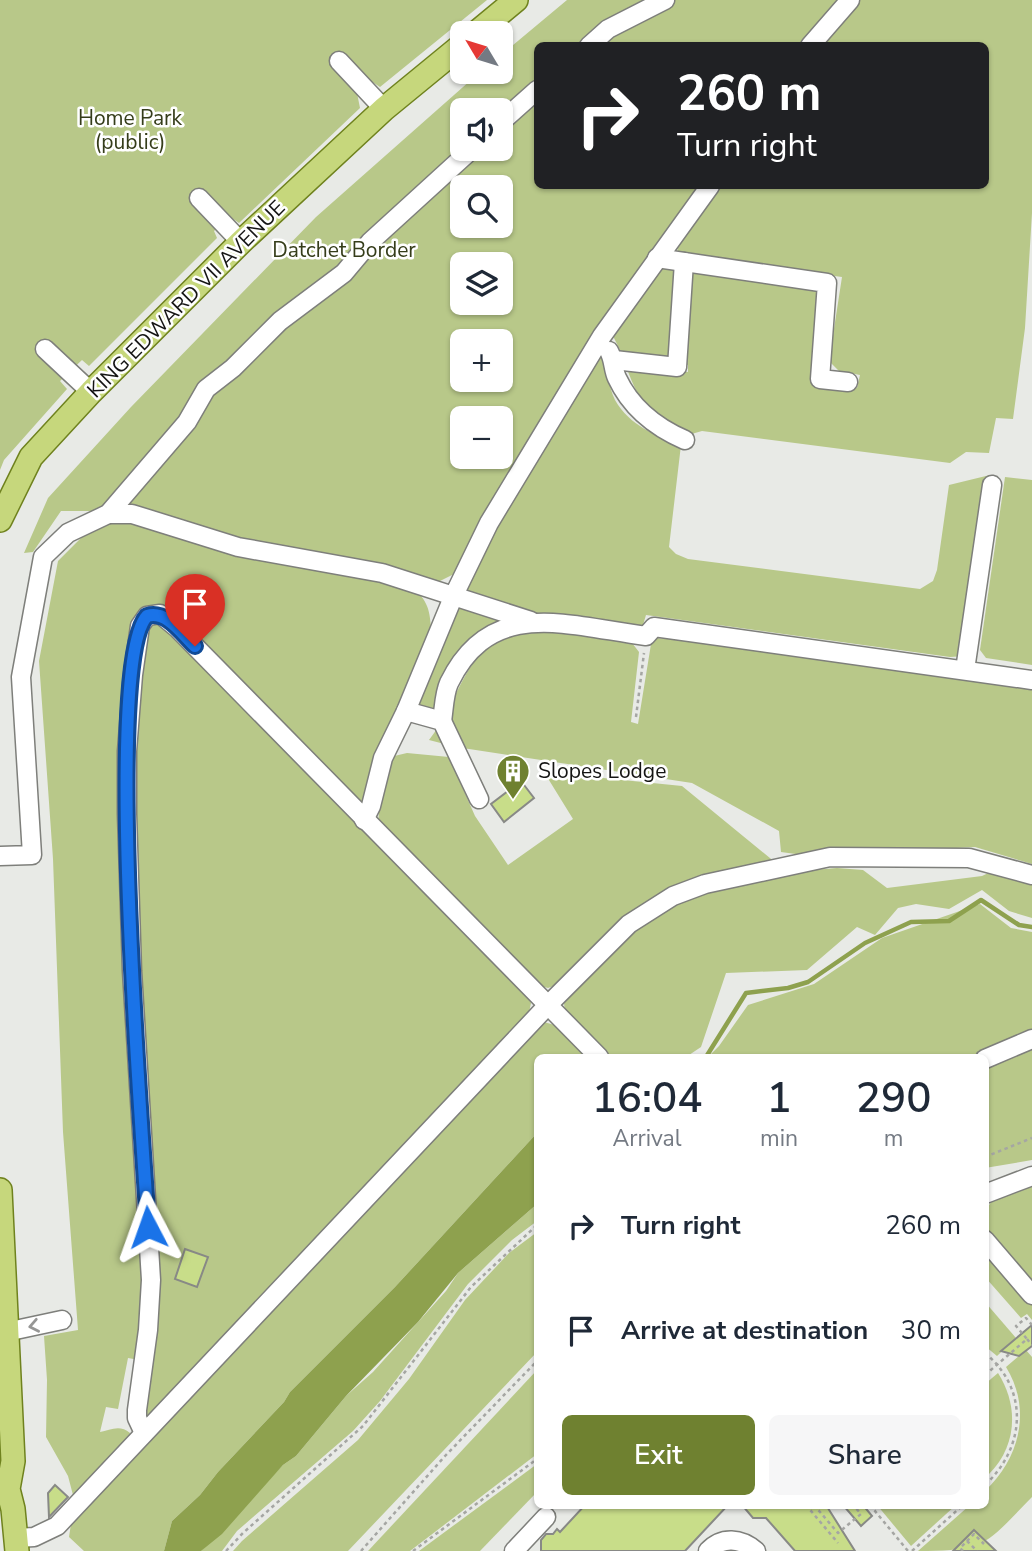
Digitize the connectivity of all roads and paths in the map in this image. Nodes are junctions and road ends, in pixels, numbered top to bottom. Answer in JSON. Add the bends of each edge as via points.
{"nodes":[{"id":1,"x":516,"y":0,"type":"edge"},
{"id":2,"x":665,"y":0,"type":"edge"},
{"id":3,"x":850,"y":0,"type":"edge"},
{"id":4,"x":491,"y":21,"type":"edge"},
{"id":5,"x":593,"y":42,"type":"edge"},
{"id":6,"x":813,"y":42,"type":"edge"},
{"id":7,"x":450,"y":55,"type":"edge"},
{"id":8,"x":339,"y":61,"type":"dead end"},
{"id":9,"x":534,"y":93,"type":"edge"},
{"id":10,"x":384,"y":109,"type":"junction"},
{"id":11,"x":513,"y":111,"type":"edge"},
{"id":12,"x":459,"y":161,"type":"edge"},
{"id":13,"x":708,"y":189,"type":"edge"},
{"id":14,"x":199,"y":198,"type":"dead end"},
{"id":15,"x":241,"y":242,"type":"junction"},
{"id":16,"x":657,"y":258,"type":"junction"},
{"id":17,"x":684,"y":262,"type":"junction"},
{"id":18,"x":602,"y":336,"type":"junction"},
{"id":19,"x":45,"y":349,"type":"dead end"},
{"id":20,"x":614,"y":360,"type":"junction"},
{"id":21,"x":848,"y":382,"type":"dead end"},
{"id":22,"x":91,"y":393,"type":"junction"},
{"id":23,"x":685,"y":440,"type":"dead end"},
{"id":24,"x":992,"y":485,"type":"dead end"},
{"id":25,"x":108,"y":513,"type":"junction"},
{"id":26,"x":0,"y":520,"type":"edge"},
{"id":27,"x":454,"y":595,"type":"junction"},
{"id":28,"x":533,"y":622,"type":"junction"},
{"id":29,"x":646,"y":636,"type":"junction"},
{"id":30,"x":965,"y":670,"type":"junction"},
{"id":31,"x":1032,"y":680,"type":"edge"},
{"id":32,"x":406,"y":711,"type":"junction"},
{"id":33,"x":636,"y":717,"type":"dead end"},
{"id":34,"x":442,"y":721,"type":"junction"},
{"id":35,"x":479,"y":799,"type":"dead end"},
{"id":36,"x":364,"y":820,"type":"junction"},
{"id":37,"x":0,"y":856,"type":"edge"},
{"id":38,"x":1032,"y":874,"type":"edge"},
{"id":39,"x":548,"y":1005,"type":"junction"},
{"id":40,"x":1032,"y":1039,"type":"edge"},
{"id":41,"x":596,"y":1054,"type":"edge"},
{"id":42,"x":989,"y":1057,"type":"edge"},
{"id":43,"x":1032,"y":1138,"type":"edge"},
{"id":44,"x":989,"y":1155,"type":"edge"},
{"id":45,"x":1032,"y":1176,"type":"edge"},
{"id":46,"x":0,"y":1190,"type":"edge"},
{"id":47,"x":989,"y":1193,"type":"edge"},
{"id":48,"x":534,"y":1227,"type":"edge"},
{"id":49,"x":989,"y":1245,"type":"edge"},
{"id":50,"x":1032,"y":1295,"type":"edge"},
{"id":51,"x":62,"y":1320,"type":"dead end"},
{"id":52,"x":1032,"y":1325,"type":"edge"},
{"id":53,"x":6,"y":1332,"type":"junction"},
{"id":54,"x":1027,"y":1339,"type":"junction"},
{"id":55,"x":1032,"y":1345,"type":"edge"},
{"id":56,"x":989,"y":1357,"type":"edge"},
{"id":57,"x":534,"y":1364,"type":"edge"},
{"id":58,"x":997,"y":1364,"type":"junction"},
{"id":59,"x":989,"y":1371,"type":"edge"},
{"id":60,"x":144,"y":1433,"type":"junction"},
{"id":61,"x":534,"y":1461,"type":"edge"},
{"id":62,"x":989,"y":1477,"type":"edge"},
{"id":63,"x":4,"y":1487,"type":"edge"},
{"id":64,"x":809,"y":1509,"type":"edge"},
{"id":65,"x":818,"y":1509,"type":"edge"},
{"id":66,"x":857,"y":1509,"type":"edge"},
{"id":67,"x":873,"y":1509,"type":"edge"},
{"id":68,"x":958,"y":1509,"type":"edge"},
{"id":69,"x":821,"y":1513,"type":"junction"},
{"id":70,"x":546,"y":1517,"type":"dead end"},
{"id":71,"x":816,"y":1517,"type":"junction"},
{"id":72,"x":967,"y":1541,"type":"junction"},
{"id":73,"x":838,"y":1543,"type":"dead end"},
{"id":74,"x":984,"y":1544,"type":"dead end"},
{"id":75,"x":17,"y":1545,"type":"edge"},
{"id":76,"x":226,"y":1551,"type":"edge"},
{"id":77,"x":361,"y":1551,"type":"edge"},
{"id":78,"x":413,"y":1551,"type":"edge"},
{"id":79,"x":514,"y":1551,"type":"edge"},
{"id":80,"x":708,"y":1551,"type":"edge"},
{"id":81,"x":755,"y":1551,"type":"edge"},
{"id":82,"x":910,"y":1551,"type":"edge"},
{"id":83,"x":963,"y":1551,"type":"edge"},
{"id":84,"x":977,"y":1551,"type":"edge"}],
"edges":[{"from":1,"to":4,"type":"main road"},
{"from":2,"to":5,"type":"lane","via":[[608,29]]},
{"from":3,"to":6,"type":"lane"},
{"from":7,"to":10,"type":"main road","name":"KING EDWARD VII AVENUE"},
{"from":8,"to":10,"type":"lane"},
{"from":9,"to":11,"type":"lane"},
{"from":10,"to":15,"type":"main road","name":"KING EDWARD VII AVENUE"},
{"from":12,"to":25,"type":"lane","via":[[370,242],[344,273],[280,321],[206,389],[187,422]]},
{"from":13,"to":16,"type":"lane"},
{"from":14,"to":15,"type":"lane"},
{"from":15,"to":22,"type":"main road","name":"KING EDWARD VII AVENUE"},
{"from":16,"to":17,"type":"lane"},
{"from":16,"to":18,"type":"lane"},
{"from":17,"to":20,"type":"lane","via":[[677,367]]},
{"from":17,"to":21,"type":"lane","via":[[827,284],[820,379]]},
{"from":18,"to":20,"type":"lane"},
{"from":18,"to":27,"type":"lane","via":[[489,523]]},
{"from":19,"to":22,"type":"lane"},
{"from":20,"to":23,"type":"lane","via":[[616,376],[636,409]]},
{"from":22,"to":26,"type":"main road","name":"KING EDWARD VII AVENUE","via":[[32,457]]},
{"from":24,"to":30,"type":"lane"},
{"from":25,"to":27,"type":"lane","via":[[132,513],[238,547],[382,573]]},
{"from":25,"to":37,"type":"lane","via":[[68,533],[43,557],[21,677],[32,855]]},
{"from":27,"to":28,"type":"lane"},
{"from":27,"to":32,"type":"lane"},
{"from":28,"to":29,"type":"lane"},
{"from":28,"to":34,"type":"lane","via":[[508,626],[478,641],[448,685]]},
{"from":29,"to":30,"type":"lane","via":[[654,627]]},
{"from":29,"to":33,"type":"path"},
{"from":30,"to":31,"type":"lane"},
{"from":32,"to":34,"type":"lane"},
{"from":32,"to":36,"type":"lane","via":[[383,758]]},
{"from":34,"to":35,"type":"lane"},
{"from":36,"to":39,"type":"lane"},
{"from":36,"to":60,"type":"lane","via":[[177,628],[160,614],[144,619],[138,634],[129,715],[127,814],[151,1280],[137,1410]]},
{"from":38,"to":39,"type":"lane","via":[[969,858],[830,857],[705,884],[673,895],[629,923]]},
{"from":39,"to":41,"type":"lane"},
{"from":39,"to":60,"type":"lane"},
{"from":40,"to":42,"type":"lane"},
{"from":43,"to":44,"type":"path"},
{"from":45,"to":47,"type":"lane"},
{"from":46,"to":53,"type":"main road"},
{"from":48,"to":76,"type":"path","via":[[471,1287],[363,1426]]},
{"from":49,"to":50,"type":"lane"},
{"from":51,"to":53,"type":"lane","one_way":true},
{"from":52,"to":54,"type":"path","via":[[1026,1318],[1016,1326]]},
{"from":53,"to":63,"type":"main road","via":[[13,1461]]},
{"from":54,"to":55,"type":"path"},
{"from":54,"to":58,"type":"path"},
{"from":56,"to":58,"type":"path"},
{"from":57,"to":77,"type":"path"},
{"from":58,"to":59,"type":"path"},
{"from":58,"to":62,"type":"path","via":[[1011,1386],[1017,1422],[1010,1452]]},
{"from":60,"to":75,"type":"lane","via":[[57,1526]]},
{"from":61,"to":78,"type":"path"},
{"from":63,"to":75,"type":"main road"},
{"from":64,"to":71,"type":"path"},
{"from":65,"to":69,"type":"path"},
{"from":66,"to":69,"type":"path","via":[[861,1514],[838,1533]]},
{"from":67,"to":82,"type":"path"},
{"from":68,"to":82,"type":"path"},
{"from":69,"to":71,"type":"path"},
{"from":70,"to":79,"type":"lane"},
{"from":71,"to":73,"type":"path"},
{"from":72,"to":74,"type":"path","via":[[974,1534]]},
{"from":72,"to":83,"type":"path","via":[[960,1548]]},
{"from":72,"to":84,"type":"path"},
{"from":80,"to":81,"type":"lane","via":[[720,1541],[740,1540]]}]}
